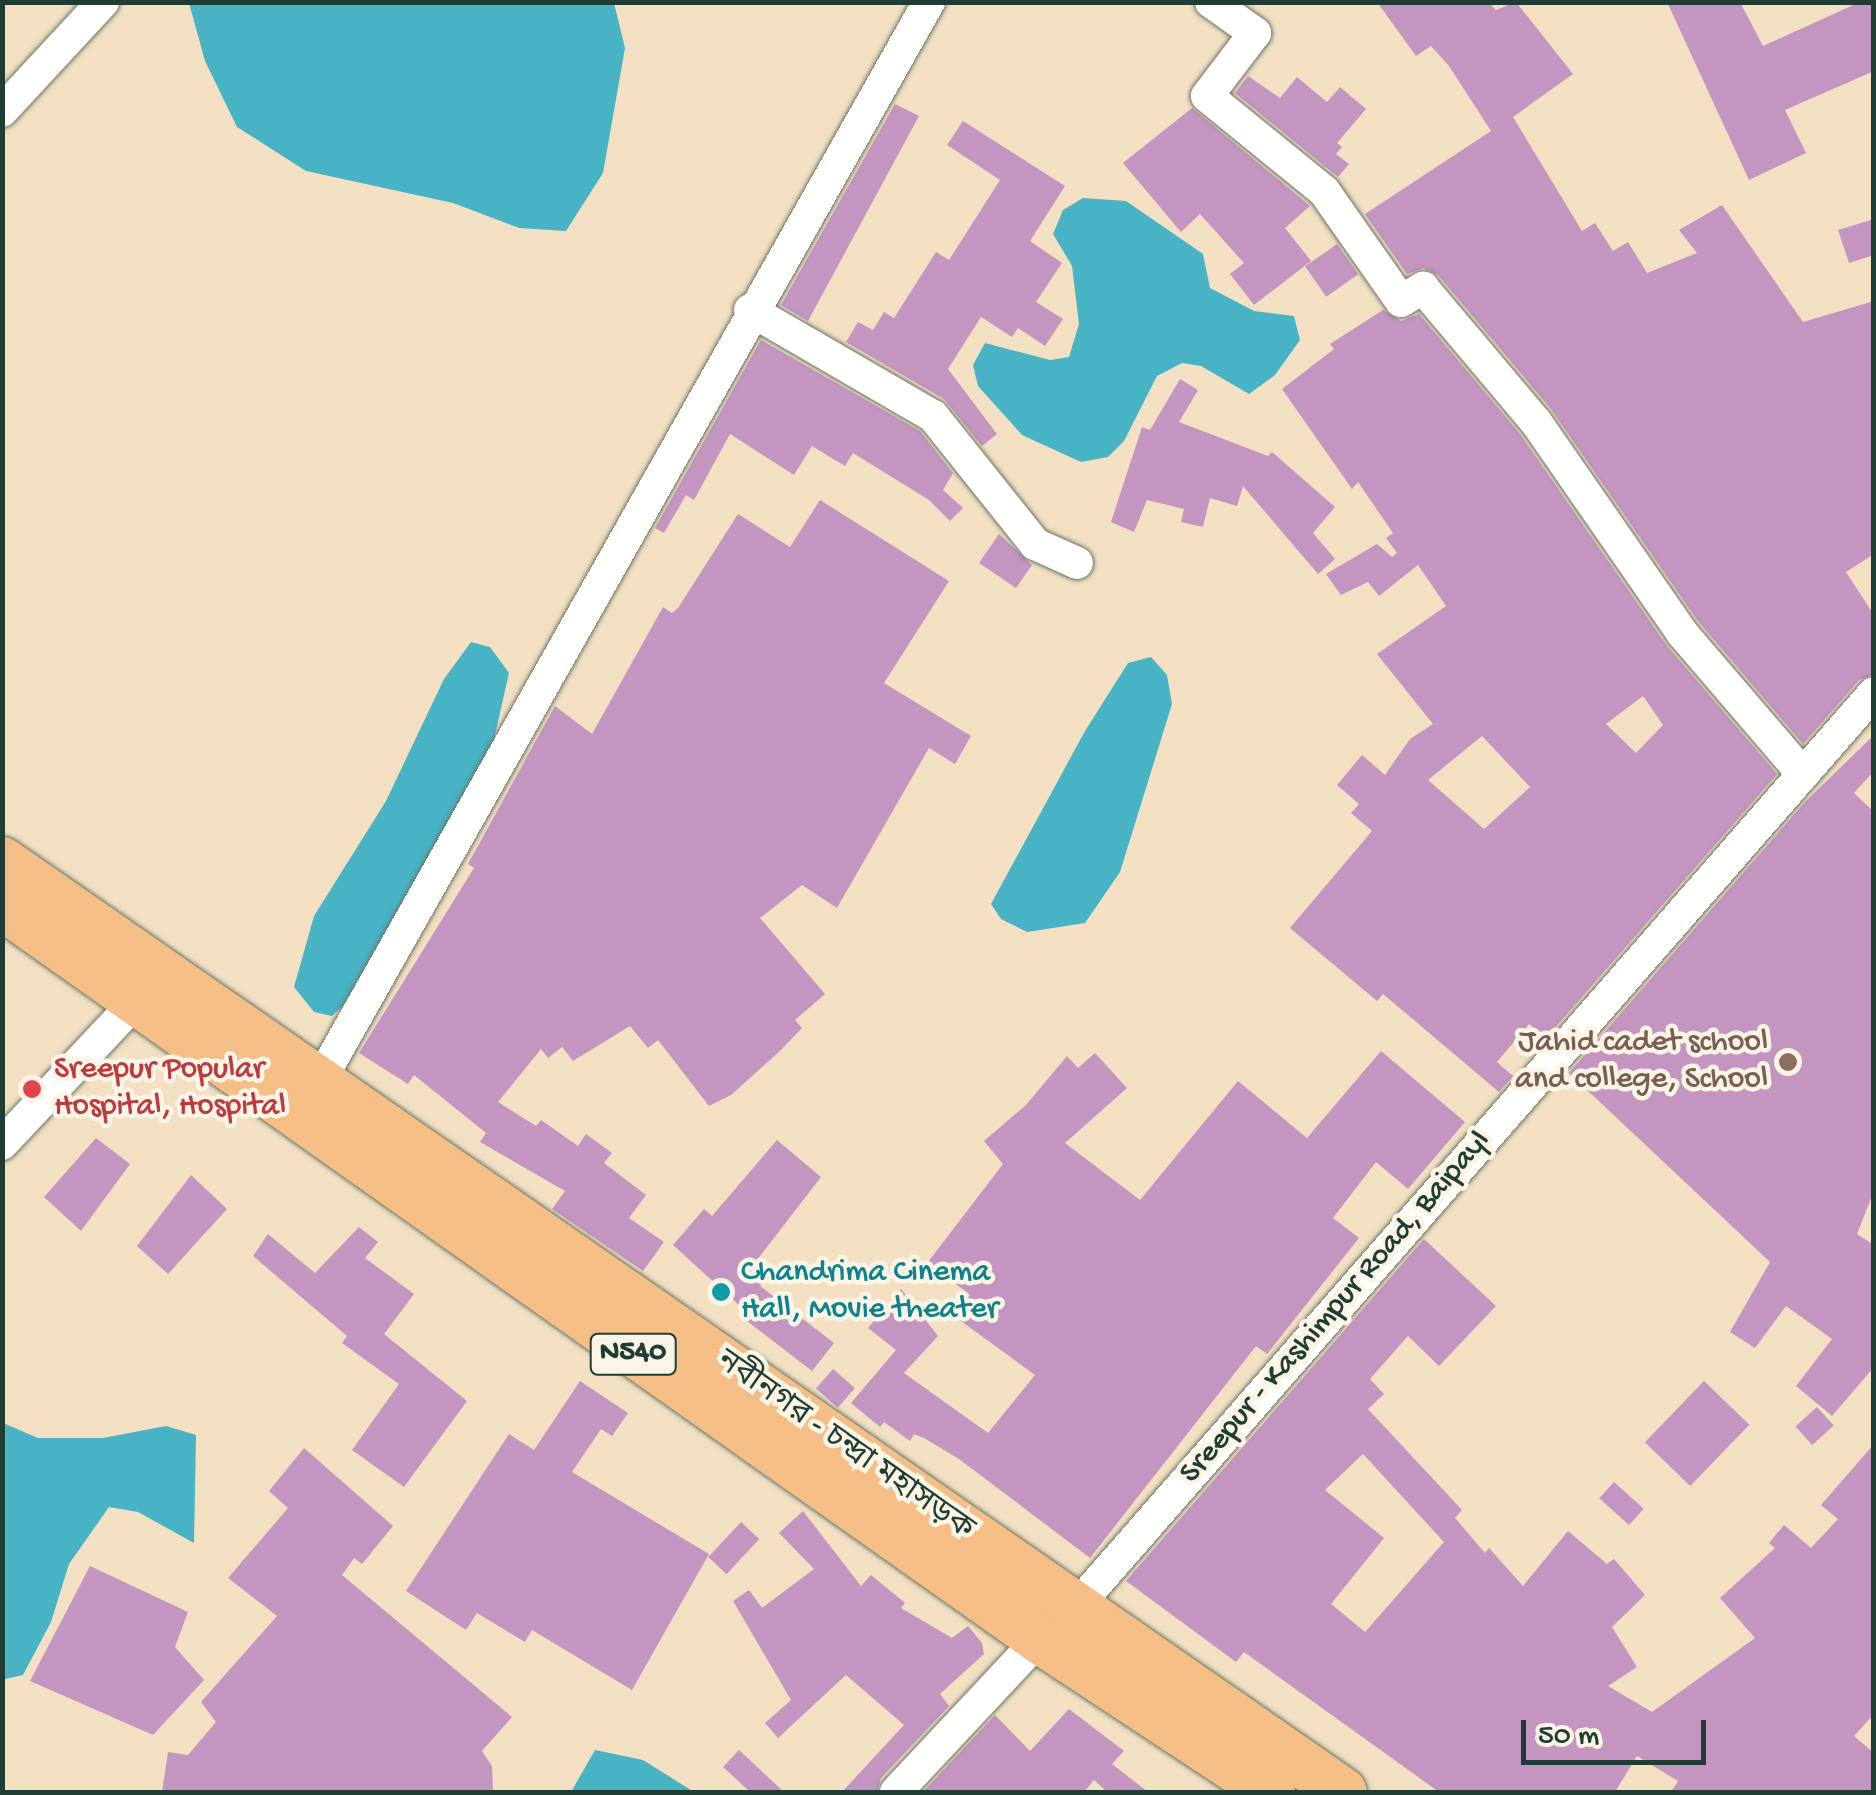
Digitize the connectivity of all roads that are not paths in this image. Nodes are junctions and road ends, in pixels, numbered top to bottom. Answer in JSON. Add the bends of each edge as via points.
{"nodes":[{"id":1,"x":81,"y":2,"type":"edge"},
{"id":2,"x":102,"y":2,"type":"edge"},
{"id":3,"x":929,"y":2,"type":"edge"},
{"id":4,"x":1211,"y":2,"type":"edge"},
{"id":5,"x":2,"y":88,"type":"edge"},
{"id":6,"x":2,"y":111,"type":"edge"},
{"id":7,"x":750,"y":310,"type":"junction"},
{"id":8,"x":1077,"y":563,"type":"dead end"},
{"id":9,"x":1874,"y":692,"type":"edge"},
{"id":10,"x":1803,"y":774,"type":"junction"},
{"id":11,"x":2,"y":861,"type":"edge"},
{"id":12,"x":2,"y":906,"type":"edge"},
{"id":13,"x":137,"y":1000,"type":"junction"},
{"id":14,"x":318,"y":1084,"type":"junction"},
{"id":15,"x":2,"y":1144,"type":"edge"},
{"id":16,"x":1076,"y":1607,"type":"junction"},
{"id":17,"x":1039,"y":1638,"type":"junction"},
{"id":18,"x":896,"y":1792,"type":"edge"},
{"id":19,"x":1271,"y":1792,"type":"edge"},
{"id":20,"x":1342,"y":1792,"type":"edge"}],
"edges":[{"from":1,"to":5,"type":"street"},
{"from":2,"to":6,"type":"street"},
{"from":3,"to":7,"type":"street"},
{"from":4,"to":10,"type":"street","via":[[1255,33],[1207,96],[1324,191],[1401,301],[1423,288],[1536,422],[1682,633]]},
{"from":7,"to":8,"type":"street","via":[[933,416],[1034,544]]},
{"from":7,"to":14,"type":"street","via":[[548,688]]},
{"from":9,"to":10,"type":"street","name":"Sreepur - Kashimpur Road, Baipayl"},
{"from":10,"to":16,"type":"street","name":"Sreepur - Kashimpur Road, Baipayl"},
{"from":11,"to":14,"type":"highway","name":"নবীনগর - চন্দ্রা মহাসড়ক","number":"N540"},
{"from":12,"to":13,"type":"highway","name":"নবীনগর - চন্দ্রা মহাসড়ক","number":"N540"},
{"from":13,"to":15,"type":"street"},
{"from":13,"to":17,"type":"highway","name":"নবীনগর - চন্দ্রা মহাসড়ক","number":"N540"},
{"from":14,"to":16,"type":"highway","name":"নবীনগর - চন্দ্রা মহাসড়ক","number":"N540"},
{"from":16,"to":20,"type":"highway","name":"নবীনগর - চন্দ্রা মহাসড়ক","number":"N540"},
{"from":17,"to":18,"type":"street"},
{"from":17,"to":19,"type":"highway","name":"নবীনগর - চন্দ্রা মহাসড়ক","number":"N540"}]}
